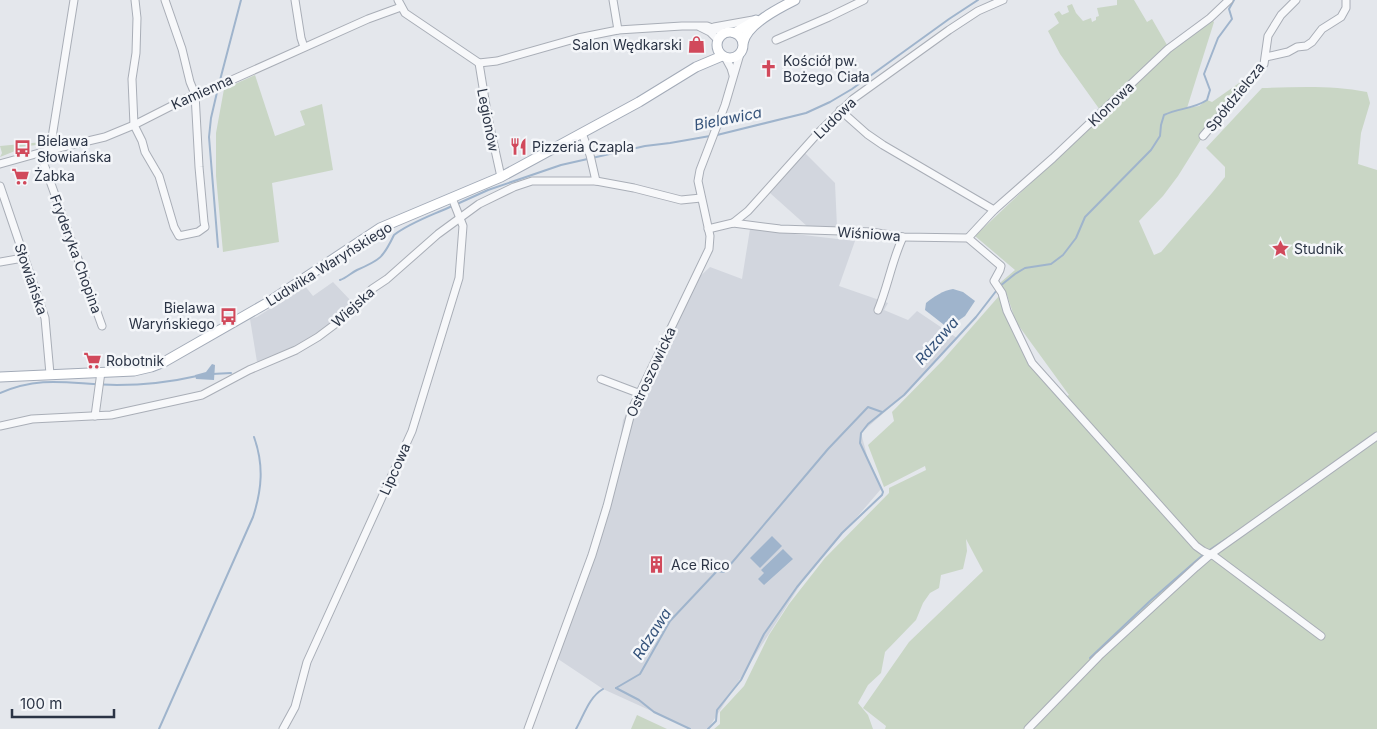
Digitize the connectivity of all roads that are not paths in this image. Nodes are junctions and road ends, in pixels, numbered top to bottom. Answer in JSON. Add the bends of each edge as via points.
{"nodes":[{"id":1,"x":74,"y":0,"type":"edge"},
{"id":2,"x":135,"y":0,"type":"edge"},
{"id":3,"x":165,"y":0,"type":"edge"},
{"id":4,"x":295,"y":0,"type":"edge"},
{"id":5,"x":613,"y":0,"type":"edge"},
{"id":6,"x":796,"y":0,"type":"edge"},
{"id":7,"x":864,"y":0,"type":"edge"},
{"id":8,"x":1003,"y":0,"type":"edge"},
{"id":9,"x":1229,"y":0,"type":"edge"},
{"id":10,"x":1296,"y":0,"type":"edge"},
{"id":11,"x":1346,"y":0,"type":"edge"},
{"id":12,"x":399,"y":4,"type":"edge"},
{"id":13,"x":770,"y":14,"type":"junction"},
{"id":14,"x":756,"y":20,"type":"junction"},
{"id":15,"x":697,"y":26,"type":"junction"},
{"id":16,"x":714,"y":28,"type":"junction"},
{"id":17,"x":618,"y":30,"type":"junction"},
{"id":18,"x":723,"y":38,"type":"junction"},
{"id":19,"x":776,"y":40,"type":"dead end"},
{"id":20,"x":743,"y":43,"type":"junction"},
{"id":21,"x":304,"y":47,"type":"junction"},
{"id":22,"x":740,"y":54,"type":"junction"},
{"id":23,"x":724,"y":57,"type":"junction"},
{"id":24,"x":1266,"y":57,"type":"junction"},
{"id":25,"x":479,"y":63,"type":"junction"},
{"id":26,"x":696,"y":67,"type":"junction"},
{"id":27,"x":733,"y":75,"type":"junction"},
{"id":28,"x":195,"y":94,"type":"junction"},
{"id":29,"x":840,"y":110,"type":"junction"},
{"id":30,"x":134,"y":125,"type":"junction"},
{"id":31,"x":582,"y":133,"type":"junction"},
{"id":32,"x":1203,"y":136,"type":"dead end"},
{"id":33,"x":50,"y":150,"type":"junction"},
{"id":34,"x":40,"y":153,"type":"junction"},
{"id":35,"x":0,"y":164,"type":"edge"},
{"id":36,"x":501,"y":177,"type":"junction"},
{"id":37,"x":596,"y":182,"type":"junction"},
{"id":38,"x":0,"y":186,"type":"edge"},
{"id":39,"x":701,"y":198,"type":"junction"},
{"id":40,"x":454,"y":203,"type":"junction"},
{"id":41,"x":994,"y":210,"type":"junction"},
{"id":42,"x":460,"y":218,"type":"junction"},
{"id":43,"x":733,"y":223,"type":"junction"},
{"id":44,"x":708,"y":229,"type":"junction"},
{"id":45,"x":903,"y":237,"type":"junction"},
{"id":46,"x":968,"y":238,"type":"junction"},
{"id":47,"x":23,"y":258,"type":"junction"},
{"id":48,"x":0,"y":262,"type":"edge"},
{"id":49,"x":878,"y":310,"type":"dead end"},
{"id":50,"x":102,"y":326,"type":"dead end"},
{"id":51,"x":50,"y":374,"type":"junction"},
{"id":52,"x":0,"y":377,"type":"edge"},
{"id":53,"x":601,"y":379,"type":"dead end"},
{"id":54,"x":100,"y":381,"type":"junction"},
{"id":55,"x":638,"y":393,"type":"junction"},
{"id":56,"x":95,"y":416,"type":"junction"},
{"id":57,"x":0,"y":426,"type":"edge"},
{"id":58,"x":1377,"y":436,"type":"edge"},
{"id":59,"x":1211,"y":554,"type":"junction"},
{"id":60,"x":1322,"y":636,"type":"dead end"},
{"id":61,"x":283,"y":729,"type":"edge"},
{"id":62,"x":528,"y":729,"type":"edge"},
{"id":63,"x":1028,"y":729,"type":"edge"}],
"edges":[{"from":1,"to":33,"type":"street"},
{"from":2,"to":30,"type":"street"},
{"from":3,"to":28,"type":"street"},
{"from":4,"to":21,"type":"street"},
{"from":5,"to":17,"type":"street"},
{"from":6,"to":13,"type":"main road"},
{"from":7,"to":19,"type":"street"},
{"from":8,"to":29,"type":"street","name":"Ludowa","via":[[949,30]]},
{"from":9,"to":41,"type":"street","name":"Klonowa","via":[[1168,49]]},
{"from":10,"to":24,"type":"street","via":[[1281,15],[1268,36]]},
{"from":11,"to":24,"type":"street","via":[[1341,17],[1322,30],[1312,42]]},
{"from":12,"to":21,"type":"street","name":"Kamienna"},
{"from":12,"to":25,"type":"street","via":[[413,19]]},
{"from":13,"to":14,"type":"main road","name":"Ludwika Waryńskiego"},
{"from":13,"to":20,"type":"main road","via":[[749,31]]},
{"from":14,"to":16,"type":"street"},
{"from":14,"to":18,"type":"main road","name":"Ludwika Waryńskiego"},
{"from":15,"to":16,"type":"street"},
{"from":15,"to":17,"type":"street"},
{"from":15,"to":18,"type":"street"},
{"from":16,"to":18,"type":"street"},
{"from":17,"to":25,"type":"street"},
{"from":18,"to":20,"type":"main road","via":[[740,37]]},
{"from":18,"to":23,"type":"main road","via":[[718,50]]},
{"from":18,"to":26,"type":"main road","name":"Ludwika Waryńskiego"},
{"from":20,"to":22,"type":"main road"},
{"from":21,"to":28,"type":"street","name":"Kamienna"},
{"from":22,"to":23,"type":"main road","via":[[733,58]]},
{"from":22,"to":27,"type":"street","name":"Ostroszowicka"},
{"from":23,"to":26,"type":"main road","name":"Ludwika Waryńskiego"},
{"from":23,"to":27,"type":"street"},
{"from":24,"to":32,"type":"street","name":"Spółdzielcza","via":[[1264,64]]},
{"from":25,"to":36,"type":"street","name":"Legionów"},
{"from":26,"to":31,"type":"main road","name":"Ludwika Waryńskiego"},
{"from":27,"to":39,"type":"street","name":"Ostroszowicka","via":[[699,174]]},
{"from":28,"to":30,"type":"street","name":"Kamienna"},
{"from":28,"to":30,"type":"street","via":[[204,227],[198,232],[179,236],[176,233],[159,176]]},
{"from":29,"to":41,"type":"street","via":[[883,145]]},
{"from":29,"to":43,"type":"street","name":"Ludowa","via":[[748,211]]},
{"from":30,"to":33,"type":"street","name":"Kamienna","via":[[104,138]]},
{"from":31,"to":36,"type":"main road","name":"Ludwika Waryńskiego"},
{"from":31,"to":37,"type":"street"},
{"from":33,"to":34,"type":"street","name":"Kamienna"},
{"from":34,"to":35,"type":"street","name":"Kamienna"},
{"from":34,"to":50,"type":"street","name":"Fryderyka Chopina"},
{"from":36,"to":40,"type":"main road","name":"Ludwika Waryńskiego"},
{"from":37,"to":39,"type":"street","name":"Wiejska","via":[[681,200]]},
{"from":37,"to":42,"type":"street","name":"Wiejska","via":[[532,181],[479,204]]},
{"from":38,"to":47,"type":"street","name":"Słowiańska"},
{"from":39,"to":44,"type":"street","name":"Ostroszowicka"},
{"from":40,"to":42,"type":"street","name":"Lipcowa"},
{"from":40,"to":54,"type":"main road","name":"Ludwika Waryńskiego","via":[[375,231],[274,299],[166,362]]},
{"from":41,"to":46,"type":"street","name":"Klonowa"},
{"from":42,"to":56,"type":"street","name":"Wiejska","via":[[372,289],[338,322],[296,350],[202,395]]},
{"from":42,"to":61,"type":"street","name":"Lipcowa","via":[[463,232],[459,278],[412,430],[307,662],[295,707]]},
{"from":43,"to":44,"type":"street","name":"Wiśniowa"},
{"from":43,"to":45,"type":"street","name":"Wiśniowa","via":[[780,230],[871,232]]},
{"from":44,"to":55,"type":"street","name":"Ostroszowicka","via":[[711,242],[703,263]]},
{"from":45,"to":46,"type":"street","name":"Wiśniowa"},
{"from":45,"to":49,"type":"street"},
{"from":46,"to":59,"type":"street","via":[[999,263],[994,281],[1032,362],[1196,546]]},
{"from":47,"to":48,"type":"street"},
{"from":47,"to":51,"type":"street","name":"Słowiańska","via":[[47,326]]},
{"from":51,"to":52,"type":"main road","name":"Ludwika Waryńskiego"},
{"from":51,"to":54,"type":"main road","name":"Ludwika Waryńskiego"},
{"from":53,"to":55,"type":"street"},
{"from":54,"to":56,"type":"street"},
{"from":55,"to":62,"type":"street","name":"Ostroszowicka","via":[[592,555]]},
{"from":56,"to":57,"type":"street","name":"Wiejska","via":[[32,419]]},
{"from":58,"to":59,"type":"street"},
{"from":59,"to":60,"type":"street"},
{"from":59,"to":63,"type":"street","via":[[1119,637]]}]}
